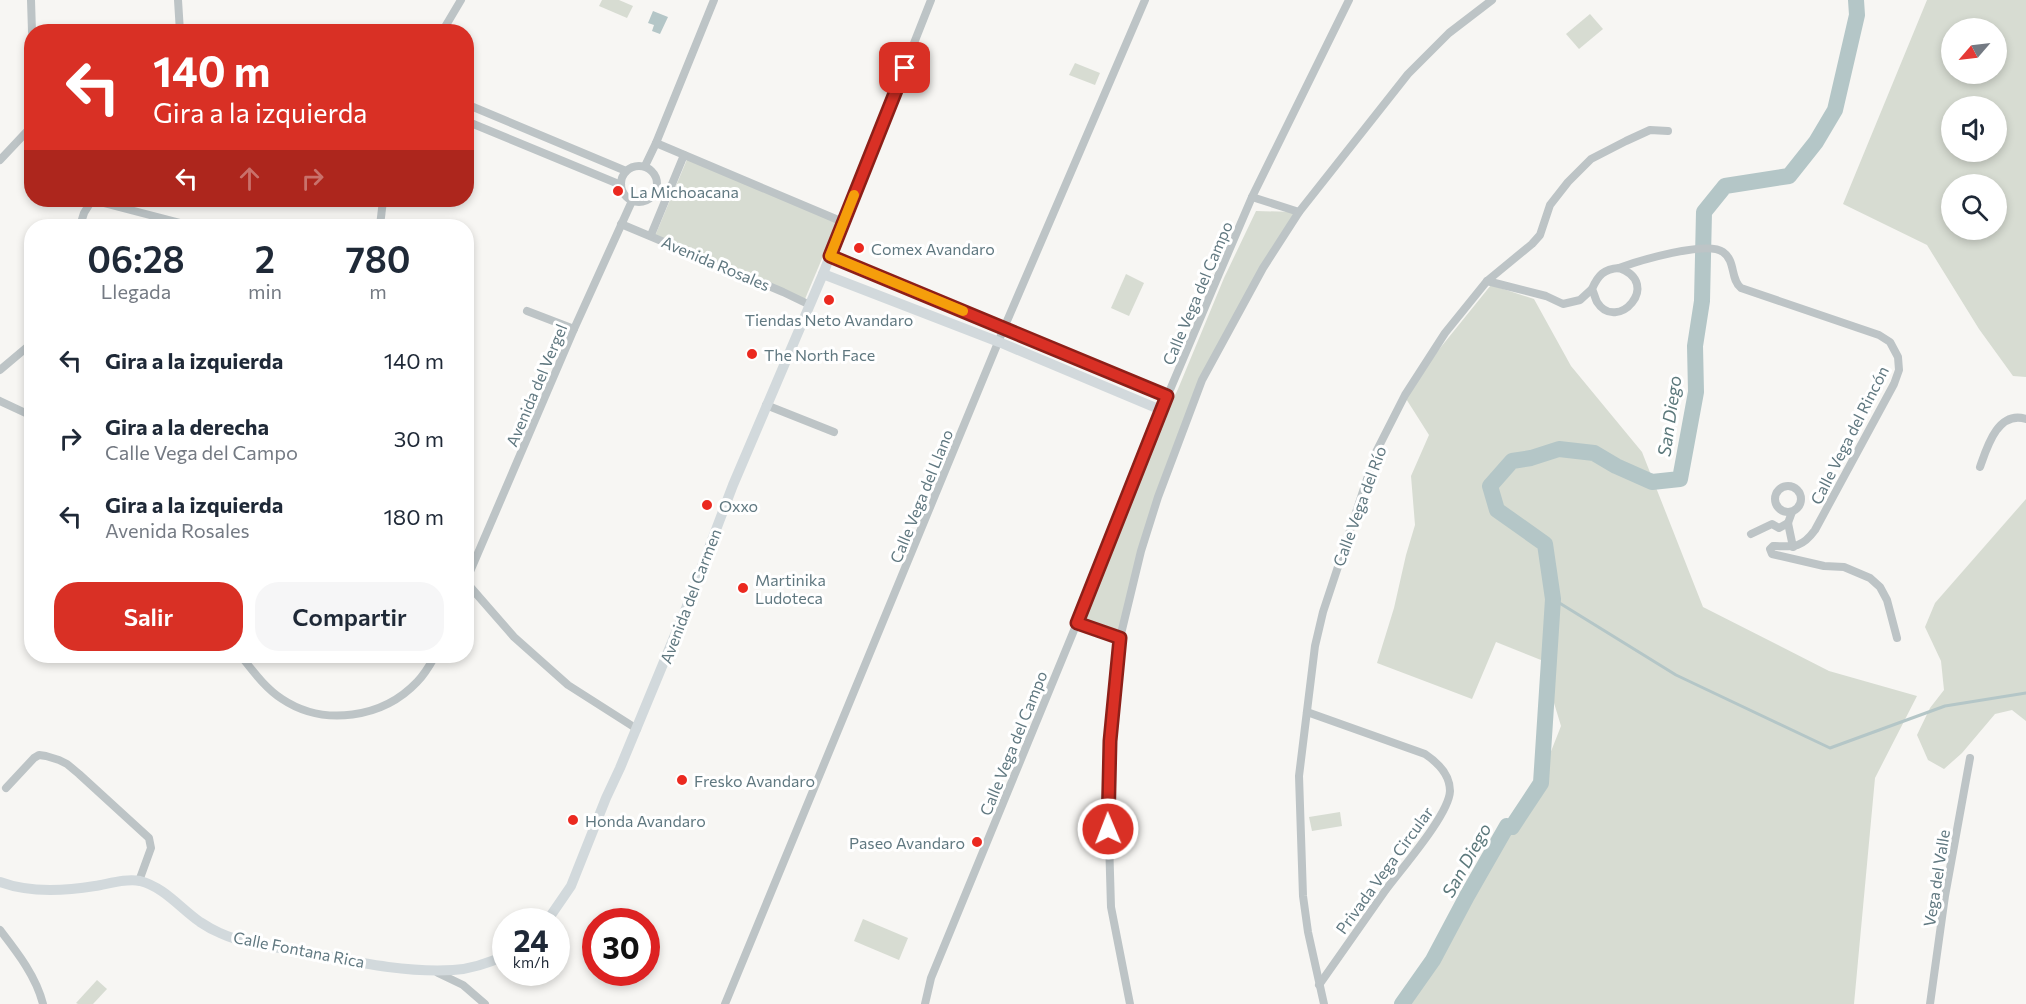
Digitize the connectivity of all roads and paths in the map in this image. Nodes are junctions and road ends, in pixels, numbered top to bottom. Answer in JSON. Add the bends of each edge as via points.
{"nodes":[{"id":1,"x":31,"y":0,"type":"edge"},
{"id":2,"x":178,"y":0,"type":"edge"},
{"id":3,"x":461,"y":0,"type":"edge"},
{"id":4,"x":714,"y":0,"type":"edge"},
{"id":5,"x":932,"y":0,"type":"edge"},
{"id":6,"x":1145,"y":0,"type":"edge"},
{"id":7,"x":1349,"y":0,"type":"edge"},
{"id":8,"x":1492,"y":0,"type":"edge"},
{"id":9,"x":32,"y":24,"type":"edge"},
{"id":10,"x":180,"y":24,"type":"edge"},
{"id":11,"x":447,"y":24,"type":"edge"},
{"id":12,"x":474,"y":108,"type":"edge"},
{"id":13,"x":474,"y":124,"type":"edge"},
{"id":14,"x":524,"y":130,"type":"junction"},
{"id":15,"x":1668,"y":131,"type":"dead end"},
{"id":16,"x":24,"y":134,"type":"edge"},
{"id":17,"x":520,"y":142,"type":"junction"},
{"id":18,"x":656,"y":143,"type":"junction"},
{"id":19,"x":684,"y":155,"type":"junction"},
{"id":20,"x":0,"y":160,"type":"edge"},
{"id":21,"x":645,"y":166,"type":"junction"},
{"id":22,"x":626,"y":171,"type":"junction"},
{"id":23,"x":621,"y":185,"type":"junction"},
{"id":24,"x":657,"y":191,"type":"junction"},
{"id":25,"x":668,"y":194,"type":"junction"},
{"id":26,"x":1252,"y":197,"type":"junction"},
{"id":27,"x":632,"y":201,"type":"junction"},
{"id":28,"x":119,"y":207,"type":"edge"},
{"id":29,"x":1299,"y":212,"type":"junction"},
{"id":30,"x":165,"y":219,"type":"edge"},
{"id":31,"x":843,"y":222,"type":"junction"},
{"id":32,"x":621,"y":224,"type":"junction"},
{"id":33,"x":651,"y":235,"type":"junction"},
{"id":34,"x":830,"y":256,"type":"junction"},
{"id":35,"x":1619,"y":268,"type":"junction"},
{"id":36,"x":824,"y":274,"type":"junction"},
{"id":37,"x":1487,"y":281,"type":"junction"},
{"id":38,"x":1592,"y":289,"type":"junction"},
{"id":39,"x":810,"y":305,"type":"junction"},
{"id":40,"x":528,"y":310,"type":"dead end"},
{"id":41,"x":1004,"y":328,"type":"junction"},
{"id":42,"x":574,"y":329,"type":"junction"},
{"id":43,"x":999,"y":342,"type":"junction"},
{"id":44,"x":24,"y":350,"type":"edge"},
{"id":45,"x":0,"y":370,"type":"edge"},
{"id":46,"x":1167,"y":396,"type":"junction"},
{"id":47,"x":0,"y":401,"type":"edge"},
{"id":48,"x":766,"y":405,"type":"junction"},
{"id":49,"x":1161,"y":410,"type":"junction"},
{"id":50,"x":24,"y":412,"type":"edge"},
{"id":51,"x":2026,"y":419,"type":"edge"},
{"id":52,"x":834,"y":432,"type":"dead end"},
{"id":53,"x":1980,"y":467,"type":"dead end"},
{"id":54,"x":1792,"y":512,"type":"dead end"},
{"id":55,"x":1788,"y":523,"type":"junction"},
{"id":56,"x":1751,"y":534,"type":"dead end"},
{"id":57,"x":1793,"y":547,"type":"junction"},
{"id":58,"x":474,"y":563,"type":"edge"},
{"id":59,"x":474,"y":591,"type":"edge"},
{"id":60,"x":1077,"y":623,"type":"junction"},
{"id":61,"x":1120,"y":638,"type":"junction"},
{"id":62,"x":1897,"y":638,"type":"dead end"},
{"id":63,"x":247,"y":663,"type":"edge"},
{"id":64,"x":431,"y":663,"type":"edge"},
{"id":65,"x":1307,"y":712,"type":"junction"},
{"id":66,"x":636,"y":729,"type":"junction"},
{"id":67,"x":1970,"y":758,"type":"dead end"},
{"id":68,"x":6,"y":788,"type":"dead end"},
{"id":69,"x":139,"y":881,"type":"junction"},
{"id":70,"x":0,"y":882,"type":"edge"},
{"id":71,"x":556,"y":908,"type":"edge"},
{"id":72,"x":0,"y":930,"type":"edge"},
{"id":73,"x":492,"y":961,"type":"edge"},
{"id":74,"x":428,"y":970,"type":"junction"},
{"id":75,"x":1319,"y":985,"type":"junction"},
{"id":76,"x":43,"y":1004,"type":"edge"},
{"id":77,"x":485,"y":1004,"type":"edge"},
{"id":78,"x":725,"y":1004,"type":"edge"},
{"id":79,"x":925,"y":1004,"type":"edge"},
{"id":80,"x":1130,"y":1004,"type":"edge"},
{"id":81,"x":1324,"y":1004,"type":"edge"},
{"id":82,"x":1930,"y":1004,"type":"edge"}],
"edges":[{"from":1,"to":9,"type":"street"},
{"from":2,"to":10,"type":"street"},
{"from":3,"to":11,"type":"street"},
{"from":4,"to":18,"type":"street"},
{"from":5,"to":31,"type":"street"},
{"from":6,"to":41,"type":"street","name":"Calle Vega del Llano"},
{"from":7,"to":26,"type":"street","name":"Calle Vega del Campo"},
{"from":8,"to":29,"type":"street","via":[[1449,33],[1408,74]]},
{"from":12,"to":14,"type":"street"},
{"from":13,"to":17,"type":"street"},
{"from":14,"to":17,"type":"street"},
{"from":14,"to":22,"type":"street"},
{"from":15,"to":37,"type":"street","name":"Calle Vega del Río","via":[[1650,130],[1591,159],[1550,205],[1540,235]]},
{"from":16,"to":20,"type":"street"},
{"from":17,"to":23,"type":"street"},
{"from":18,"to":19,"type":"street"},
{"from":18,"to":21,"type":"street"},
{"from":19,"to":25,"type":"street"},
{"from":19,"to":31,"type":"street"},
{"from":21,"to":22,"type":"street"},
{"from":21,"to":24,"type":"street","via":[[655,173]]},
{"from":22,"to":23,"type":"street"},
{"from":23,"to":27,"type":"street"},
{"from":24,"to":25,"type":"street"},
{"from":24,"to":27,"type":"street","via":[[649,200]]},
{"from":25,"to":33,"type":"street"},
{"from":26,"to":29,"type":"street"},
{"from":26,"to":46,"type":"street","name":"Calle Vega del Campo"},
{"from":27,"to":32,"type":"street","name":"Avenida del Vergel"},
{"from":28,"to":30,"type":"street"},
{"from":29,"to":61,"type":"street","via":[[1263,267],[1195,396],[1149,524]]},
{"from":31,"to":34,"type":"street"},
{"from":32,"to":33,"type":"street","name":"Avenida Rosales"},
{"from":32,"to":42,"type":"street","name":"Avenida del Vergel"},
{"from":33,"to":39,"type":"street","name":"Avenida Rosales"},
{"from":34,"to":36,"type":"street"},
{"from":34,"to":41,"type":"street"},
{"from":35,"to":38,"type":"street","via":[[1602,272]]},
{"from":35,"to":38,"type":"street","via":[[1631,274],[1637,286],[1636,299],[1627,309],[1614,312],[1602,307]]},
{"from":35,"to":57,"type":"street","name":"Calle Vega del Rincón","via":[[1705,247],[1722,251],[1729,258],[1741,288],[1890,342],[1898,357],[1897,377],[1815,530],[1806,541]]},
{"from":36,"to":39,"type":"street","name":"Avenida del Carmen"},
{"from":36,"to":43,"type":"street"},
{"from":37,"to":38,"type":"street","via":[[1563,304],[1580,300]]},
{"from":37,"to":65,"type":"street","name":"Calle Vega del Río","via":[[1445,333],[1405,395],[1376,452],[1323,612]]},
{"from":39,"to":48,"type":"street","name":"Avenida del Carmen"},
{"from":40,"to":42,"type":"street"},
{"from":41,"to":43,"type":"street","name":"Calle Vega del Llano"},
{"from":41,"to":46,"type":"street"},
{"from":42,"to":58,"type":"street","name":"Avenida del Vergel"},
{"from":43,"to":49,"type":"street"},
{"from":43,"to":78,"type":"street","name":"Calle Vega del Llano"},
{"from":44,"to":45,"type":"street"},
{"from":46,"to":49,"type":"street","name":"Calle Vega del Campo"},
{"from":47,"to":50,"type":"street"},
{"from":48,"to":52,"type":"street"},
{"from":48,"to":66,"type":"street","name":"Avenida del Carmen"},
{"from":49,"to":60,"type":"street","name":"Calle Vega del Campo"},
{"from":51,"to":53,"type":"street","via":[[2006,420],[1999,426]]},
{"from":54,"to":55,"type":"street"},
{"from":55,"to":56,"type":"street","via":[[1779,528],[1772,524]]},
{"from":55,"to":57,"type":"street"},
{"from":57,"to":62,"type":"street","name":"Calle Vega del Rincón","via":[[1773,546],[1770,551],[1810,564],[1844,567],[1875,582],[1887,600]]},
{"from":59,"to":66,"type":"street","via":[[514,637],[568,685]]},
{"from":60,"to":61,"type":"street"},
{"from":60,"to":79,"type":"street","name":"Calle Vega del Campo","via":[[931,978]]},
{"from":61,"to":80,"type":"street","via":[[1110,741],[1108,841],[1112,906]]},
{"from":63,"to":64,"type":"street","via":[[283,700],[313,712],[334,715],[368,711],[399,697],[425,674]]},
{"from":65,"to":75,"type":"street","name":"Calle Vega del Río","via":[[1299,776],[1303,896]]},
{"from":65,"to":75,"type":"street","name":"Privada Vega Circular","via":[[1425,754],[1444,772],[1450,789],[1439,819]]},
{"from":66,"to":71,"type":"street","name":"Avenida del Carmen","via":[[571,886]]},
{"from":67,"to":82,"type":"street","name":"Vega del Valle"},
{"from":68,"to":69,"type":"street","via":[[39,755],[68,764],[149,838],[150,851]]},
{"from":69,"to":70,"type":"street","via":[[75,889],[20,888]]},
{"from":69,"to":74,"type":"street","name":"Calle Fontana Rica","via":[[173,900],[201,923],[244,942]]},
{"from":72,"to":76,"type":"street","via":[[37,984]]},
{"from":73,"to":74,"type":"street","name":"Calle Fontana Rica","via":[[467,968]]},
{"from":74,"to":77,"type":"street","via":[[463,984]]},
{"from":75,"to":81,"type":"street","name":"Calle Vega del Río"}]}
